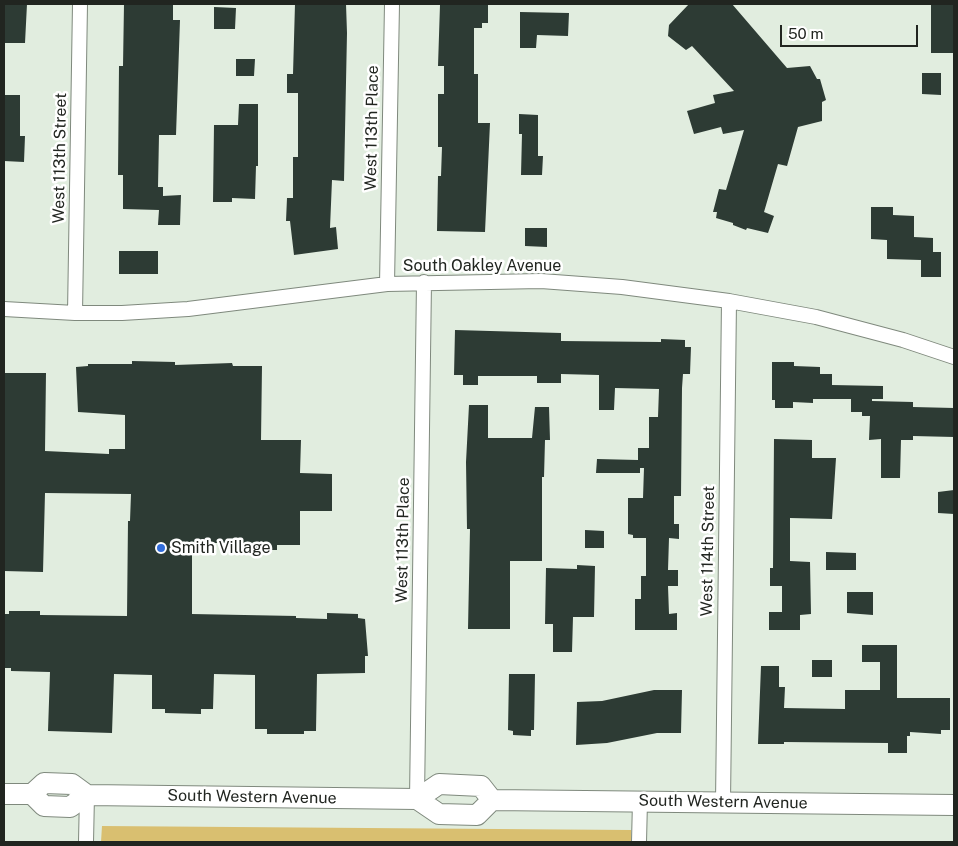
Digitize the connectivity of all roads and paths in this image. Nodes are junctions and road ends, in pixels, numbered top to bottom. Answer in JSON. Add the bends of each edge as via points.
{"nodes":[{"id":1,"x":80,"y":4,"type":"edge"},
{"id":2,"x":392,"y":4,"type":"edge"},
{"id":3,"x":424,"y":282,"type":"junction"},
{"id":4,"x":387,"y":284,"type":"junction"},
{"id":5,"x":729,"y":301,"type":"junction"},
{"id":6,"x":4,"y":309,"type":"edge"},
{"id":7,"x":75,"y":313,"type":"junction"},
{"id":8,"x":954,"y":357,"type":"edge"},
{"id":9,"x":4,"y":794,"type":"edge"},
{"id":10,"x":87,"y":795,"type":"junction"},
{"id":11,"x":417,"y":798,"type":"junction"},
{"id":12,"x":492,"y":800,"type":"junction"},
{"id":13,"x":640,"y":801,"type":"junction"},
{"id":14,"x":722,"y":802,"type":"junction"},
{"id":15,"x":954,"y":805,"type":"edge"},
{"id":16,"x":86,"y":842,"type":"edge"},
{"id":17,"x":639,"y":842,"type":"edge"}],
"edges":[{"from":1,"to":7,"type":"street","name":"West 113th Street"},
{"from":2,"to":4,"type":"street","name":"West 113th Place"},
{"from":3,"to":4,"type":"street","name":"South Oakley Avenue"},
{"from":3,"to":5,"type":"street","name":"South Oakley Avenue","via":[[541,281],[622,287]]},
{"from":3,"to":11,"type":"street","name":"West 113th Place"},
{"from":4,"to":7,"type":"street","name":"South Oakley Avenue","via":[[188,309]]},
{"from":5,"to":8,"type":"street","name":"South Oakley Avenue","via":[[816,317]]},
{"from":5,"to":14,"type":"street","name":"West 114th Street"},
{"from":6,"to":7,"type":"street","name":"South Oakley Avenue"},
{"from":9,"to":10,"type":"main road","name":"South Western Avenue","via":[[32,794],[44,806],[70,807]]},
{"from":10,"to":11,"type":"main road","name":"South Western Avenue"},
{"from":10,"to":16,"type":"street"},
{"from":11,"to":12,"type":"main road","via":[[439,784],[480,786]]},
{"from":11,"to":12,"type":"main road","via":[[439,814],[477,815]]},
{"from":12,"to":13,"type":"main road","name":"South Western Avenue"},
{"from":13,"to":14,"type":"main road","name":"South Western Avenue"},
{"from":13,"to":17,"type":"street"},
{"from":14,"to":15,"type":"main road","name":"South Western Avenue"}]}
